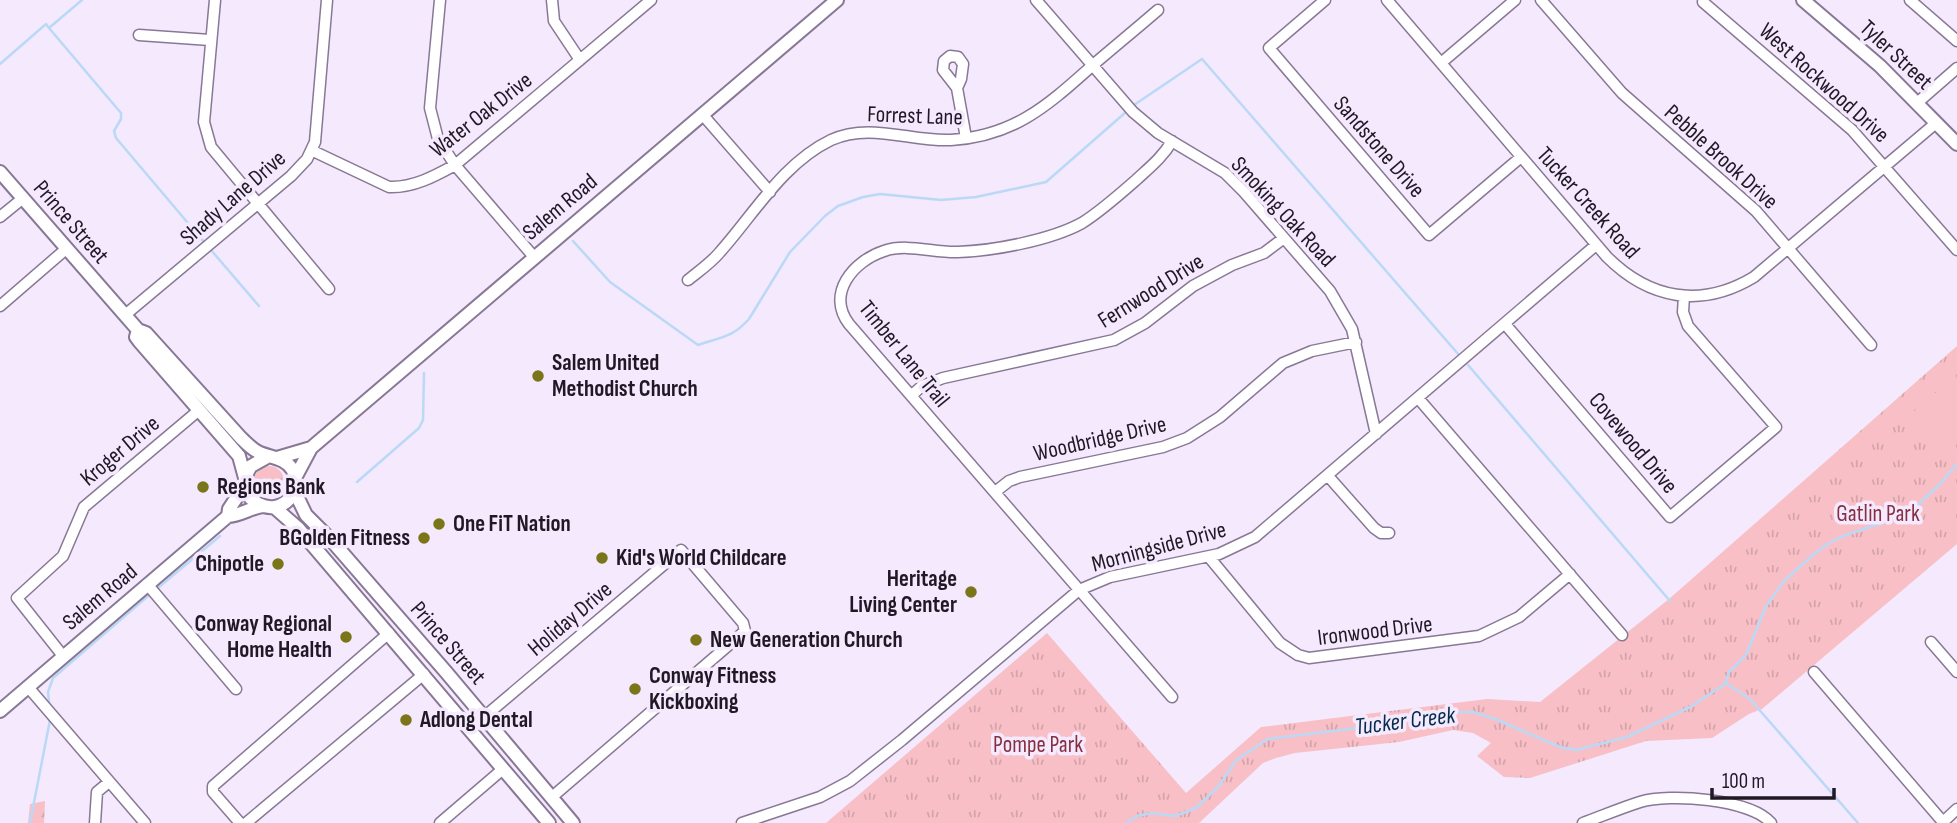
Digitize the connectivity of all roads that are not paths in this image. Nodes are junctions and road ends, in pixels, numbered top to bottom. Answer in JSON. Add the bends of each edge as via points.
{"nodes":[{"id":1,"x":215,"y":0,"type":"edge"},
{"id":2,"x":327,"y":0,"type":"edge"},
{"id":3,"x":440,"y":0,"type":"edge"},
{"id":4,"x":552,"y":0,"type":"edge"},
{"id":5,"x":651,"y":0,"type":"edge"},
{"id":6,"x":837,"y":0,"type":"edge"},
{"id":7,"x":1036,"y":0,"type":"edge"},
{"id":8,"x":1325,"y":0,"type":"edge"},
{"id":9,"x":1387,"y":0,"type":"edge"},
{"id":10,"x":1515,"y":0,"type":"edge"},
{"id":11,"x":1541,"y":0,"type":"edge"},
{"id":12,"x":1803,"y":0,"type":"edge"},
{"id":13,"x":1910,"y":0,"type":"edge"},
{"id":14,"x":1703,"y":2,"type":"dead end"},
{"id":15,"x":1157,"y":10,"type":"dead end"},
{"id":16,"x":139,"y":35,"type":"dead end"},
{"id":17,"x":211,"y":40,"type":"junction"},
{"id":18,"x":1957,"y":41,"type":"edge"},
{"id":19,"x":580,"y":60,"type":"junction"},
{"id":20,"x":1441,"y":63,"type":"junction"},
{"id":21,"x":1093,"y":65,"type":"junction"},
{"id":22,"x":1957,"y":68,"type":"edge"},
{"id":23,"x":957,"y":89,"type":"dead end"},
{"id":24,"x":1917,"y":103,"type":"junction"},
{"id":25,"x":702,"y":114,"type":"junction"},
{"id":26,"x":1936,"y":123,"type":"junction"},
{"id":27,"x":966,"y":138,"type":"junction"},
{"id":28,"x":1172,"y":141,"type":"junction"},
{"id":29,"x":1957,"y":144,"type":"edge"},
{"id":30,"x":313,"y":151,"type":"junction"},
{"id":31,"x":1521,"y":157,"type":"junction"},
{"id":32,"x":455,"y":165,"type":"junction"},
{"id":33,"x":1886,"y":166,"type":"junction"},
{"id":34,"x":0,"y":172,"type":"edge"},
{"id":35,"x":770,"y":192,"type":"junction"},
{"id":36,"x":22,"y":199,"type":"junction"},
{"id":37,"x":257,"y":204,"type":"junction"},
{"id":38,"x":0,"y":217,"type":"edge"},
{"id":39,"x":1284,"y":239,"type":"junction"},
{"id":40,"x":1596,"y":245,"type":"junction"},
{"id":41,"x":1788,"y":248,"type":"junction"},
{"id":42,"x":66,"y":249,"type":"junction"},
{"id":43,"x":1957,"y":250,"type":"edge"},
{"id":44,"x":534,"y":257,"type":"junction"},
{"id":45,"x":688,"y":281,"type":"dead end"},
{"id":46,"x":329,"y":289,"type":"dead end"},
{"id":47,"x":1684,"y":296,"type":"junction"},
{"id":48,"x":0,"y":306,"type":"edge"},
{"id":49,"x":125,"y":315,"type":"junction"},
{"id":50,"x":1505,"y":324,"type":"junction"},
{"id":51,"x":138,"y":336,"type":"junction"},
{"id":52,"x":1356,"y":342,"type":"junction"},
{"id":53,"x":1871,"y":345,"type":"dead end"},
{"id":54,"x":912,"y":395,"type":"junction"},
{"id":55,"x":1418,"y":398,"type":"junction"},
{"id":56,"x":198,"y":411,"type":"junction"},
{"id":57,"x":1376,"y":434,"type":"junction"},
{"id":58,"x":311,"y":447,"type":"junction"},
{"id":59,"x":273,"y":457,"type":"junction"},
{"id":60,"x":1328,"y":476,"type":"junction"},
{"id":61,"x":245,"y":482,"type":"junction"},
{"id":62,"x":295,"y":484,"type":"junction"},
{"id":63,"x":995,"y":492,"type":"junction"},
{"id":64,"x":268,"y":506,"type":"junction"},
{"id":65,"x":228,"y":516,"type":"junction"},
{"id":66,"x":1389,"y":533,"type":"dead end"},
{"id":67,"x":1209,"y":557,"type":"junction"},
{"id":68,"x":327,"y":561,"type":"junction"},
{"id":69,"x":1570,"y":574,"type":"junction"},
{"id":70,"x":147,"y":584,"type":"junction"},
{"id":71,"x":1079,"y":590,"type":"junction"},
{"id":72,"x":375,"y":591,"type":"junction"},
{"id":73,"x":389,"y":633,"type":"junction"},
{"id":74,"x":1622,"y":635,"type":"dead end"},
{"id":75,"x":1931,"y":642,"type":"dead end"},
{"id":76,"x":63,"y":656,"type":"junction"},
{"id":77,"x":1814,"y":672,"type":"dead end"},
{"id":78,"x":1957,"y":672,"type":"edge"},
{"id":79,"x":424,"y":674,"type":"junction"},
{"id":80,"x":28,"y":687,"type":"junction"},
{"id":81,"x":434,"y":687,"type":"junction"},
{"id":82,"x":236,"y":689,"type":"dead end"},
{"id":83,"x":1172,"y":697,"type":"dead end"},
{"id":84,"x":0,"y":710,"type":"edge"},
{"id":85,"x":480,"y":713,"type":"junction"},
{"id":86,"x":503,"y":769,"type":"junction"},
{"id":87,"x":512,"y":780,"type":"junction"},
{"id":88,"x":108,"y":782,"type":"junction"},
{"id":89,"x":548,"y":793,"type":"junction"},
{"id":90,"x":1957,"y":809,"type":"edge"},
{"id":91,"x":1765,"y":821,"type":"edge"},
{"id":92,"x":1943,"y":822,"type":"edge"},
{"id":93,"x":96,"y":823,"type":"edge"},
{"id":94,"x":145,"y":823,"type":"edge"},
{"id":95,"x":240,"y":823,"type":"edge"},
{"id":96,"x":246,"y":823,"type":"edge"},
{"id":97,"x":440,"y":823,"type":"edge"},
{"id":98,"x":549,"y":823,"type":"edge"},
{"id":99,"x":573,"y":823,"type":"edge"},
{"id":100,"x":741,"y":823,"type":"edge"},
{"id":101,"x":1583,"y":823,"type":"edge"}],
"edges":[{"from":1,"to":17,"type":"street"},
{"from":2,"to":30,"type":"street","name":"Shady Lane Drive"},
{"from":3,"to":32,"type":"street","via":[[430,108],[438,139]]},
{"from":4,"to":19,"type":"street","via":[[554,22]]},
{"from":5,"to":19,"type":"street","name":"Water Oak Drive"},
{"from":6,"to":25,"type":"main road","name":"Salem Road"},
{"from":7,"to":21,"type":"street","name":"Smoking Oak Road"},
{"from":8,"to":31,"type":"street","name":"Sandstone Drive","via":[[1269,48],[1429,235]]},
{"from":9,"to":20,"type":"street","name":"Tucker Creek Road"},
{"from":10,"to":20,"type":"street"},
{"from":11,"to":41,"type":"street","name":"Pebble Brook Drive","via":[[1622,93],[1748,202]]},
{"from":12,"to":24,"type":"main road","name":"Tyler Street"},
{"from":13,"to":18,"type":"street"},
{"from":14,"to":33,"type":"street","name":"West Rockwood Drive","via":[[1837,116]]},
{"from":15,"to":21,"type":"street","name":"Forrest Lane"},
{"from":16,"to":17,"type":"street"},
{"from":17,"to":37,"type":"street","via":[[206,134],[221,162]]},
{"from":19,"to":32,"type":"street","name":"Water Oak Drive"},
{"from":20,"to":31,"type":"street","name":"Tucker Creek Road"},
{"from":21,"to":27,"type":"street","name":"Forrest Lane","via":[[1028,118]]},
{"from":21,"to":28,"type":"street","name":"Smoking Oak Road","via":[[1133,112]]},
{"from":22,"to":24,"type":"street"},
{"from":23,"to":27,"type":"street"},
{"from":24,"to":26,"type":"main road","name":"Tyler Street"},
{"from":25,"to":35,"type":"street"},
{"from":25,"to":44,"type":"main road","name":"Salem Road"},
{"from":26,"to":29,"type":"main road","name":"Tyler Street"},
{"from":26,"to":33,"type":"street","name":"Tucker Creek Road"},
{"from":27,"to":35,"type":"street","name":"Forrest Lane","via":[[939,140],[872,132],[844,135],[815,149]]},
{"from":28,"to":39,"type":"street","name":"Smoking Oak Road","via":[[1225,173]]},
{"from":28,"to":54,"type":"street","name":"Timber Lane Trail","via":[[1164,154],[1110,202],[1055,234],[967,252],[887,249],[854,271],[840,295],[845,319]]},
{"from":30,"to":32,"type":"street","name":"Water Oak Drive","via":[[389,187],[419,182]]},
{"from":30,"to":37,"type":"street","name":"Shady Lane Drive","via":[[292,176]]},
{"from":31,"to":40,"type":"street","name":"Tucker Creek Road"},
{"from":32,"to":44,"type":"street"},
{"from":33,"to":41,"type":"street","name":"Tucker Creek Road"},
{"from":33,"to":43,"type":"street","name":"West Rockwood Drive"},
{"from":34,"to":36,"type":"main road","name":"Prince Street"},
{"from":35,"to":45,"type":"street","name":"Forrest Lane","via":[[719,254]]},
{"from":36,"to":38,"type":"street"},
{"from":36,"to":42,"type":"main road","name":"Prince Street"},
{"from":37,"to":46,"type":"street"},
{"from":37,"to":49,"type":"street","name":"Shady Lane Drive"},
{"from":39,"to":52,"type":"street","name":"Smoking Oak Road","via":[[1339,304]]},
{"from":39,"to":54,"type":"street","name":"Fernwood Drive","via":[[1193,286],[1114,340],[943,378]]},
{"from":40,"to":47,"type":"street","name":"Tucker Creek Road","via":[[1631,278],[1661,292]]},
{"from":40,"to":50,"type":"street","name":"Morningside Drive"},
{"from":41,"to":47,"type":"street","name":"Tucker Creek Road","via":[[1742,284]]},
{"from":41,"to":53,"type":"street","name":"Pebble Brook Drive"},
{"from":42,"to":48,"type":"street"},
{"from":42,"to":49,"type":"main road","name":"Prince Street"},
{"from":44,"to":58,"type":"main road","name":"Salem Road"},
{"from":47,"to":50,"type":"street","name":"Covewood Drive","via":[[1688,326],[1776,428],[1670,517]]},
{"from":49,"to":51,"type":"main road","name":"Prince Street"},
{"from":50,"to":55,"type":"street","name":"Morningside Drive"},
{"from":51,"to":56,"type":"main road","name":"Prince Street"},
{"from":51,"to":59,"type":"main road","name":"Prince Street","via":[[180,371],[250,446]]},
{"from":52,"to":57,"type":"street","name":"Smoking Oak Road"},
{"from":52,"to":63,"type":"street","name":"Woodbridge Drive","via":[[1312,351],[1283,363],[1220,417],[1187,438],[1020,477]]},
{"from":54,"to":63,"type":"street","name":"Timber Lane Trail"},
{"from":55,"to":57,"type":"street","name":"Morningside Drive"},
{"from":55,"to":69,"type":"street"},
{"from":56,"to":61,"type":"main road","name":"Prince Street","via":[[239,456]]},
{"from":56,"to":76,"type":"street","name":"Kroger Drive","via":[[84,507],[63,556],[17,598]]},
{"from":57,"to":60,"type":"street","name":"Morningside Drive"},
{"from":58,"to":59,"type":"main road","name":"Salem Road"},
{"from":58,"to":62,"type":"main road","name":"Salem Road"},
{"from":59,"to":61,"type":"main road","via":[[254,462]]},
{"from":59,"to":62,"type":"main road","via":[[289,465]]},
{"from":60,"to":66,"type":"street","via":[[1374,528]]},
{"from":60,"to":67,"type":"street","name":"Morningside Drive","via":[[1255,537]]},
{"from":61,"to":64,"type":"main road","via":[[250,498]]},
{"from":61,"to":65,"type":"main road","name":"Salem Road"},
{"from":62,"to":64,"type":"main road","via":[[287,501]]},
{"from":62,"to":72,"type":"main road","name":"Prince Street","via":[[306,515]]},
{"from":63,"to":71,"type":"street","name":"Timber Lane Trail"},
{"from":64,"to":65,"type":"main road","name":"Salem Road"},
{"from":64,"to":68,"type":"main road","name":"Prince Street","via":[[292,521]]},
{"from":65,"to":70,"type":"main road","name":"Salem Road"},
{"from":67,"to":69,"type":"street","name":"Ironwood Drive","via":[[1280,643],[1309,658],[1486,634],[1519,617]]},
{"from":67,"to":71,"type":"street","name":"Morningside Drive","via":[[1110,577]]},
{"from":68,"to":72,"type":"main road","via":[[337,563],[357,586]]},
{"from":68,"to":73,"type":"main road","name":"Prince Street"},
{"from":69,"to":74,"type":"street"},
{"from":70,"to":76,"type":"main road","name":"Salem Road"},
{"from":70,"to":82,"type":"street"},
{"from":71,"to":83,"type":"street","name":"Timber Lane Trail"},
{"from":71,"to":100,"type":"street","name":"Morningside Drive","via":[[850,781],[820,797]]},
{"from":72,"to":85,"type":"main road","name":"Prince Street"},
{"from":73,"to":79,"type":"main road","name":"Prince Street"},
{"from":73,"to":95,"type":"street","via":[[214,786],[213,792]]},
{"from":75,"to":78,"type":"street"},
{"from":76,"to":80,"type":"main road","name":"Salem Road"},
{"from":77,"to":92,"type":"street"},
{"from":79,"to":81,"type":"main road","name":"Prince Street"},
{"from":79,"to":85,"type":"main road","via":[[437,675],[464,704]]},
{"from":79,"to":96,"type":"street"},
{"from":80,"to":84,"type":"main road","name":"Salem Road"},
{"from":80,"to":88,"type":"street"},
{"from":81,"to":85,"type":"main road","via":[[443,688],[465,712]]},
{"from":81,"to":86,"type":"main road","name":"Prince Street"},
{"from":85,"to":89,"type":"main road","name":"Prince Street"},
{"from":85,"to":89,"type":"street","name":"Holiday Drive","via":[[681,550],[745,627],[741,636]]},
{"from":86,"to":87,"type":"main road","name":"Prince Street"},
{"from":86,"to":89,"type":"main road","via":[[513,767]]},
{"from":86,"to":97,"type":"street"},
{"from":87,"to":89,"type":"main road","via":[[522,781],[541,799]]},
{"from":87,"to":98,"type":"main road","name":"Prince Street"},
{"from":88,"to":93,"type":"street","via":[[97,792]]},
{"from":88,"to":94,"type":"street"},
{"from":89,"to":99,"type":"main road","name":"Prince Street"},
{"from":90,"to":92,"type":"street"},
{"from":91,"to":101,"type":"street","via":[[1732,804],[1695,798],[1642,801]]}]}
